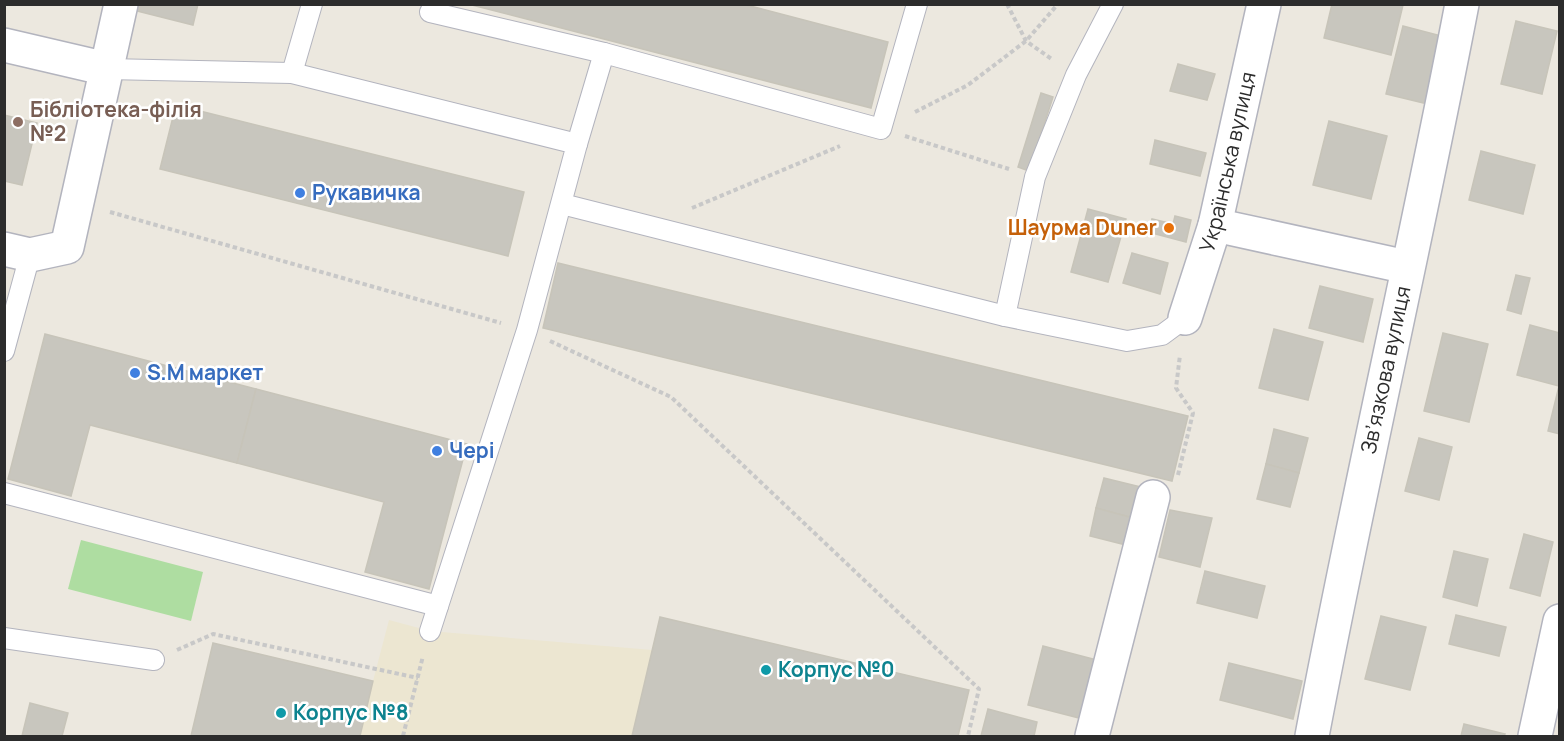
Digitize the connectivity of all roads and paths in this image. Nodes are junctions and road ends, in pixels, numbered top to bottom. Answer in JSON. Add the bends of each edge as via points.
{"nodes":[{"id":1,"x":121,"y":4,"type":"edge"},
{"id":2,"x":312,"y":4,"type":"edge"},
{"id":3,"x":917,"y":4,"type":"edge"},
{"id":4,"x":1007,"y":4,"type":"edge"},
{"id":5,"x":1113,"y":4,"type":"edge"},
{"id":6,"x":1264,"y":4,"type":"edge"},
{"id":7,"x":1462,"y":4,"type":"edge"},
{"id":8,"x":430,"y":12,"type":"dead end"},
{"id":9,"x":4,"y":45,"type":"edge"},
{"id":10,"x":604,"y":53,"type":"junction"},
{"id":11,"x":107,"y":69,"type":"junction"},
{"id":12,"x":292,"y":73,"type":"junction"},
{"id":13,"x":1076,"y":75,"type":"junction"},
{"id":14,"x":881,"y":129,"type":"junction"},
{"id":15,"x":578,"y":144,"type":"junction"},
{"id":16,"x":1035,"y":177,"type":"junction"},
{"id":17,"x":77,"y":202,"type":"junction"},
{"id":18,"x":562,"y":204,"type":"junction"},
{"id":19,"x":1215,"y":225,"type":"junction"},
{"id":20,"x":17,"y":252,"type":"edge"},
{"id":21,"x":1407,"y":267,"type":"junction"},
{"id":22,"x":1005,"y":316,"type":"junction"},
{"id":23,"x":1185,"y":318,"type":"junction"},
{"id":24,"x":526,"y":330,"type":"junction"},
{"id":25,"x":4,"y":351,"type":"edge"},
{"id":26,"x":4,"y":493,"type":"edge"},
{"id":27,"x":1153,"y":497,"type":"joint"},
{"id":28,"x":438,"y":606,"type":"junction"},
{"id":29,"x":1560,"y":621,"type":"edge"},
{"id":30,"x":430,"y":631,"type":"joint"},
{"id":31,"x":4,"y":638,"type":"edge"},
{"id":32,"x":154,"y":660,"type":"joint"},
{"id":33,"x":418,"y":678,"type":"junction"},
{"id":34,"x":403,"y":736,"type":"edge"},
{"id":35,"x":968,"y":736,"type":"edge"},
{"id":36,"x":1092,"y":736,"type":"edge"},
{"id":37,"x":1311,"y":736,"type":"edge"},
{"id":38,"x":1534,"y":736,"type":"edge"}],
"edges":[{"from":1,"to":11,"type":"street"},
{"from":2,"to":12,"type":"lane"},
{"from":3,"to":14,"type":"lane"},
{"from":4,"to":13,"type":"path","via":[[1026,41]]},
{"from":5,"to":13,"type":"lane"},
{"from":6,"to":19,"type":"street","name":"Українська вулиця"},
{"from":7,"to":21,"type":"street","name":"Звʼязкова вулиця"},
{"from":8,"to":10,"type":"lane"},
{"from":9,"to":11,"type":"street"},
{"from":10,"to":14,"type":"lane"},
{"from":10,"to":15,"type":"lane"},
{"from":11,"to":12,"type":"lane"},
{"from":11,"to":17,"type":"street"},
{"from":12,"to":15,"type":"lane"},
{"from":13,"to":16,"type":"lane"},
{"from":14,"to":16,"type":"path"},
{"from":15,"to":18,"type":"lane"},
{"from":16,"to":22,"type":"lane"},
{"from":17,"to":20,"type":"street","via":[[67,248]]},
{"from":17,"to":24,"type":"path"},
{"from":18,"to":22,"type":"lane"},
{"from":18,"to":24,"type":"lane"},
{"from":19,"to":21,"type":"street"},
{"from":19,"to":23,"type":"street","name":"Українська вулиця"},
{"from":20,"to":25,"type":"lane"},
{"from":21,"to":37,"type":"street","name":"Звʼязкова вулиця"},
{"from":22,"to":23,"type":"lane","via":[[1127,341],[1162,335]]},
{"from":23,"to":27,"type":"path","via":[[1176,388],[1193,413],[1176,486]]},
{"from":24,"to":28,"type":"lane"},
{"from":24,"to":35,"type":"path","via":[[671,397],[979,690]]},
{"from":26,"to":28,"type":"lane"},
{"from":27,"to":36,"type":"street"},
{"from":28,"to":30,"type":"lane"},
{"from":29,"to":38,"type":"street"},
{"from":30,"to":33,"type":"path"},
{"from":31,"to":32,"type":"lane"},
{"from":32,"to":33,"type":"path","via":[[213,634]]},
{"from":33,"to":34,"type":"path"}]}
